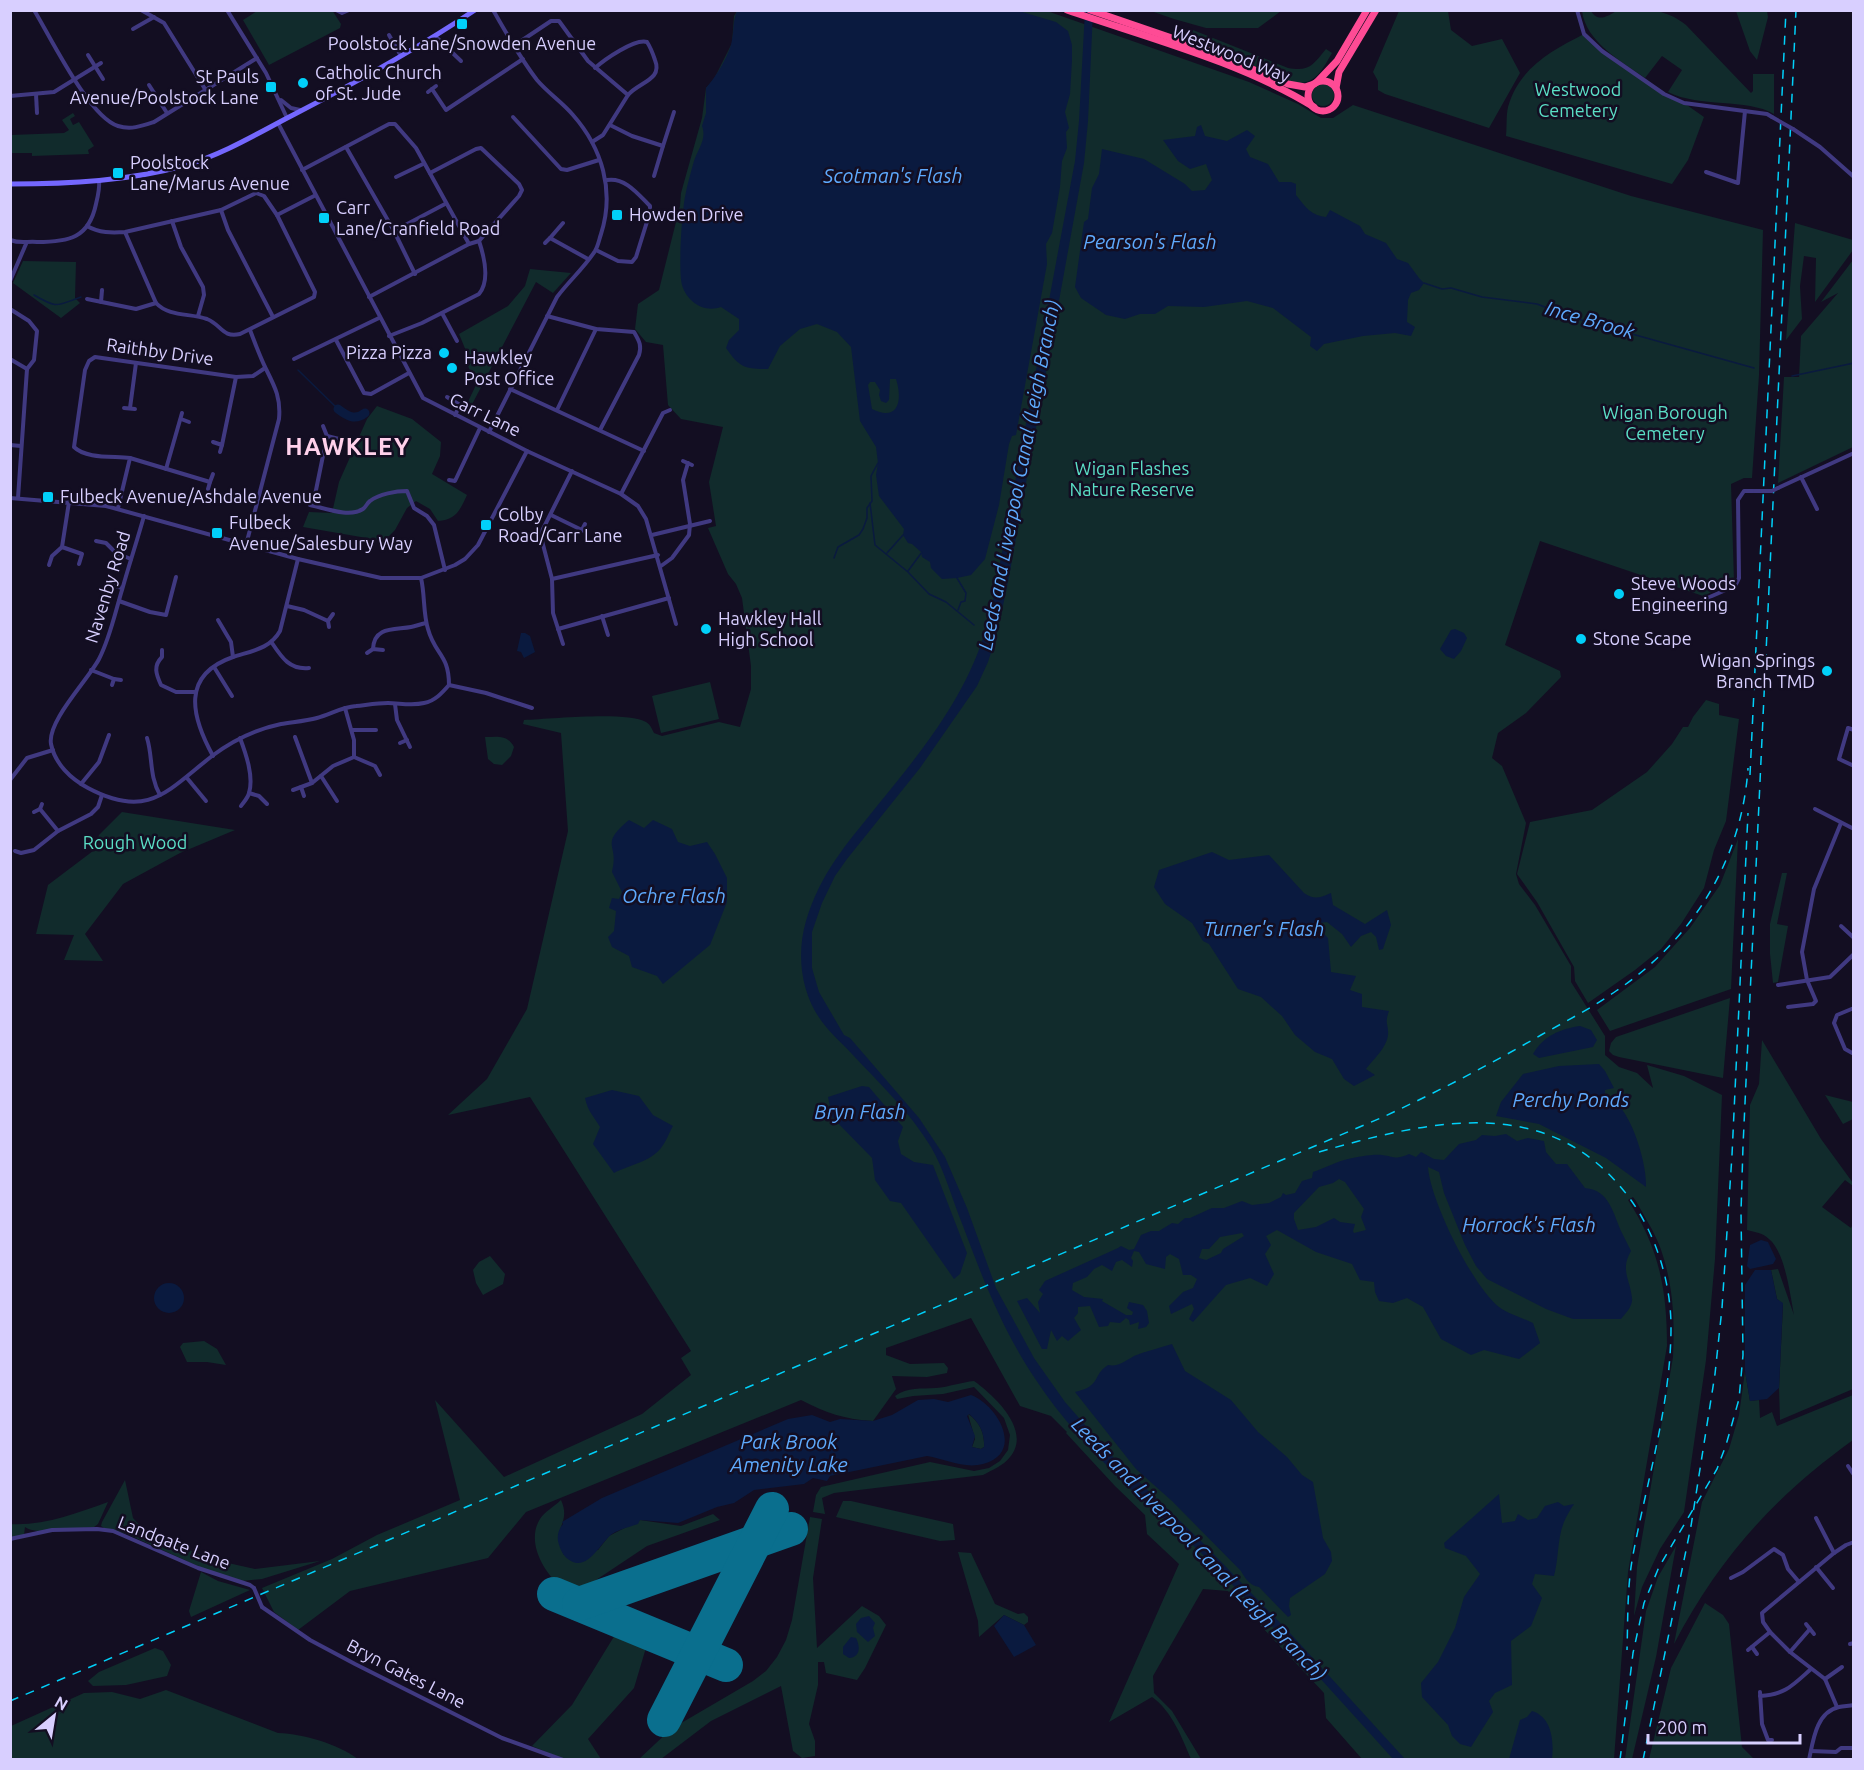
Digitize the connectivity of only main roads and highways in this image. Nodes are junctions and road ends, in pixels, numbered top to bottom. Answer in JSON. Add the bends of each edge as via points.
{"nodes":[{"id":1,"x":1090,"y":10,"type":"edge"},
{"id":2,"x":1368,"y":10,"type":"edge"},
{"id":3,"x":1376,"y":10,"type":"edge"},
{"id":4,"x":470,"y":12,"type":"edge"},
{"id":5,"x":1070,"y":12,"type":"edge"},
{"id":6,"x":1106,"y":19,"type":"junction"},
{"id":7,"x":1316,"y":83,"type":"junction"},
{"id":8,"x":1336,"y":88,"type":"junction"},
{"id":9,"x":1314,"y":107,"type":"junction"},
{"id":10,"x":10,"y":183,"type":"edge"}],
"edges":[{"from":1,"to":6,"type":"highway","name":"Westwood Way"},
{"from":2,"to":7,"type":"highway","via":[[1337,61]]},
{"from":3,"to":8,"type":"highway","via":[[1339,72]]},
{"from":4,"to":10,"type":"main road","via":[[401,56],[206,159],[99,180]]},
{"from":5,"to":6,"type":"highway","name":"Westwood Way"},
{"from":6,"to":7,"type":"highway","name":"Westwood Way","via":[[1204,49],[1288,84],[1305,87]]},
{"from":6,"to":9,"type":"highway","name":"Westwood Way","via":[[1219,63]]},
{"from":7,"to":8,"type":"highway","via":[[1329,82]]},
{"from":7,"to":9,"type":"highway","via":[[1308,95]]},
{"from":8,"to":9,"type":"highway","via":[[1337,100],[1332,107]]}]}
